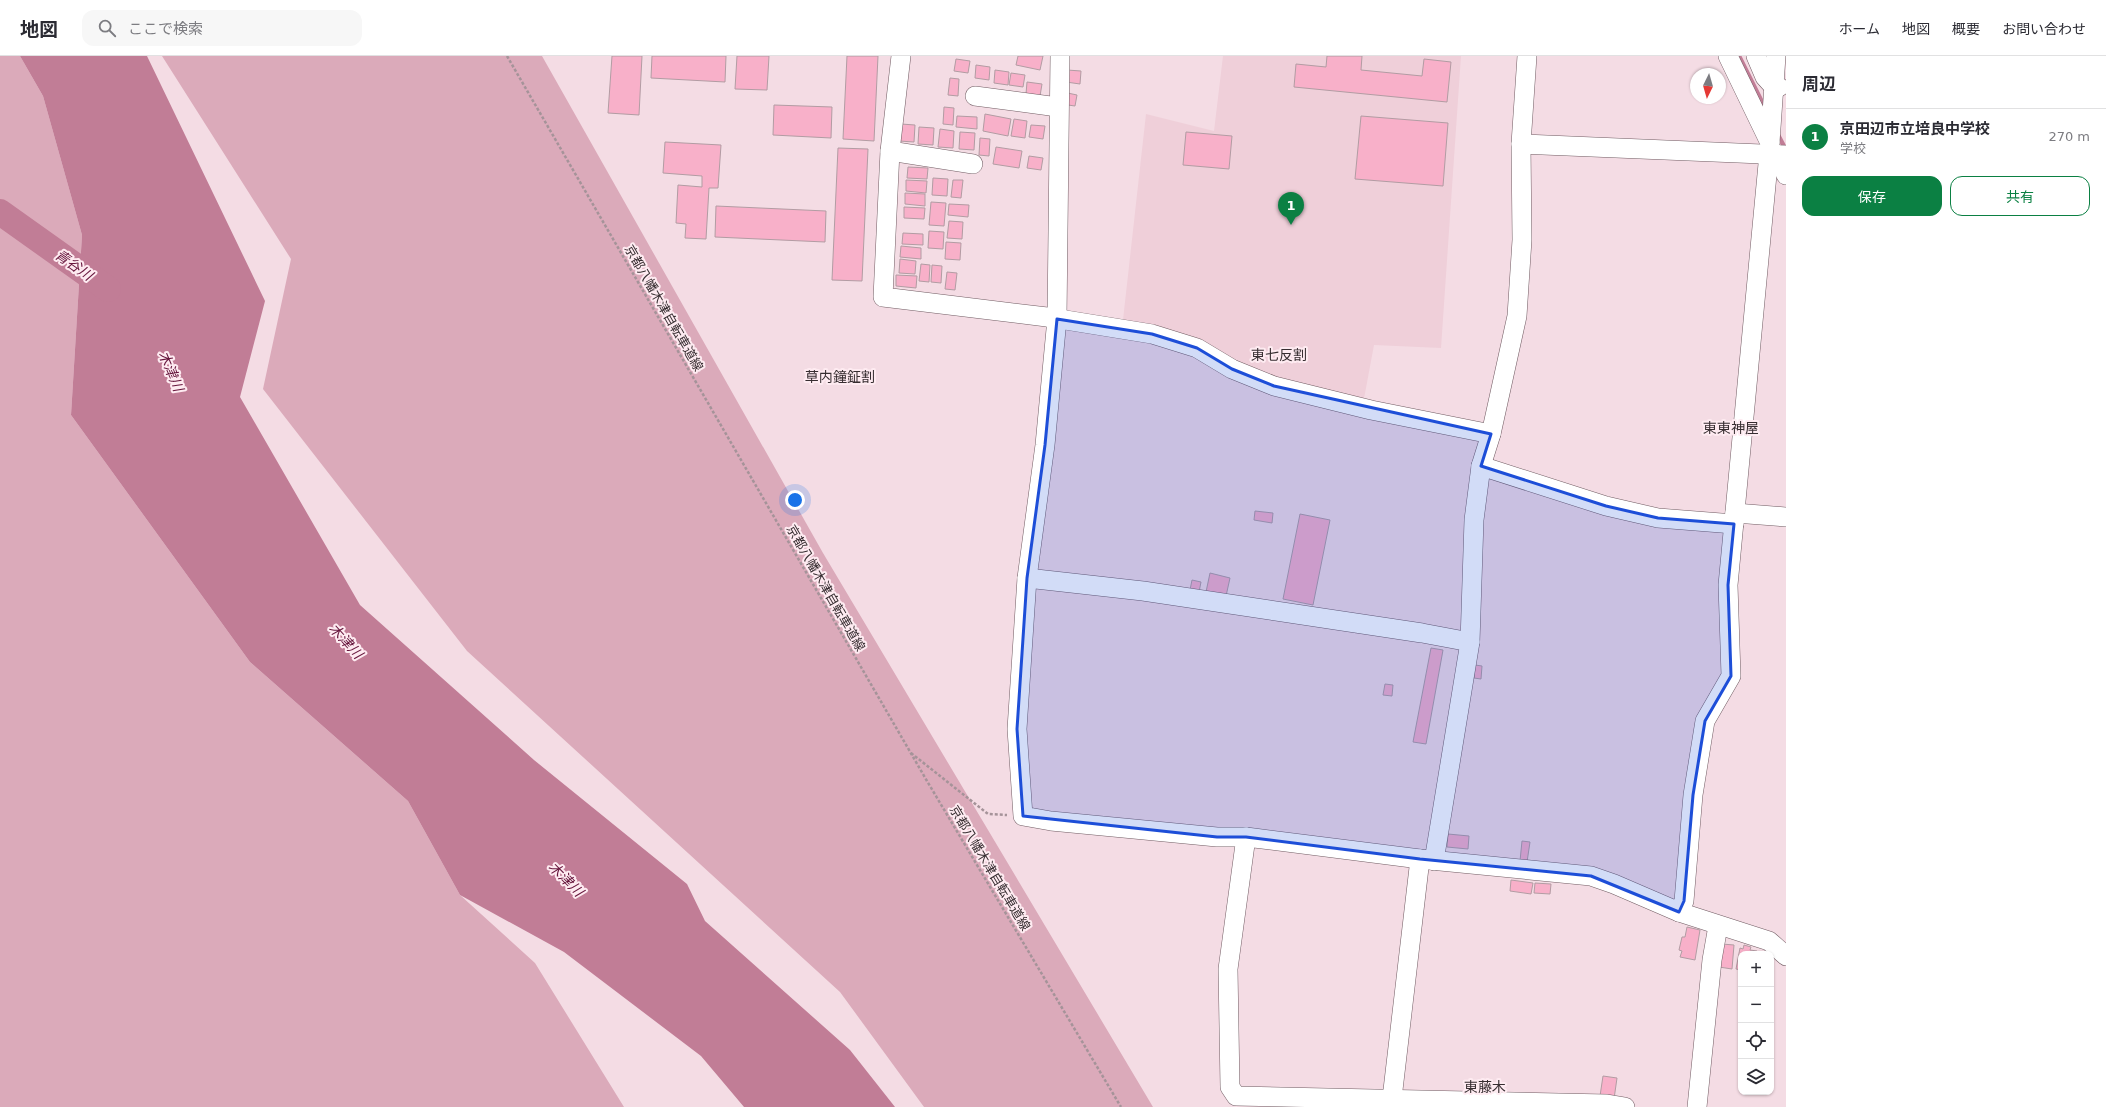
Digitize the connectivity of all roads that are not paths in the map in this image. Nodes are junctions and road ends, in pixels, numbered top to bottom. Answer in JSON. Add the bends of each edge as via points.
{"nodes":[{"id":1,"x":901,"y":56,"type":"edge"},
{"id":2,"x":1060,"y":56,"type":"edge"},
{"id":3,"x":1527,"y":56,"type":"edge"},
{"id":4,"x":1728,"y":56,"type":"edge"},
{"id":5,"x":1756,"y":56,"type":"edge"},
{"id":6,"x":1776,"y":56,"type":"edge"},
{"id":7,"x":1778,"y":89,"type":"edge"},
{"id":8,"x":975,"y":96,"type":"dead end"},
{"id":9,"x":1058,"y":107,"type":"junction"},
{"id":10,"x":1786,"y":116,"type":"edge"},
{"id":11,"x":1522,"y":144,"type":"junction"},
{"id":12,"x":890,"y":151,"type":"junction"},
{"id":13,"x":1776,"y":152,"type":"edge"},
{"id":14,"x":973,"y":164,"type":"dead end"},
{"id":15,"x":1786,"y":175,"type":"edge"},
{"id":16,"x":1057,"y":319,"type":"junction"},
{"id":17,"x":1491,"y":434,"type":"junction"},
{"id":18,"x":1481,"y":466,"type":"junction"},
{"id":19,"x":1786,"y":517,"type":"edge"},
{"id":20,"x":1734,"y":518,"type":"junction"},
{"id":21,"x":1027,"y":578,"type":"junction"},
{"id":22,"x":1470,"y":642,"type":"junction"},
{"id":23,"x":1246,"y":837,"type":"junction"},
{"id":24,"x":1427,"y":860,"type":"junction"},
{"id":25,"x":1680,"y":912,"type":"junction"},
{"id":26,"x":1718,"y":926,"type":"junction"},
{"id":27,"x":1786,"y":956,"type":"edge"},
{"id":28,"x":1391,"y":1103,"type":"edge"},
{"id":29,"x":1625,"y":1107,"type":"edge"},
{"id":30,"x":1697,"y":1107,"type":"edge"}],
"edges":[{"from":1,"to":12,"type":"street"},
{"from":2,"to":9,"type":"street"},
{"from":3,"to":11,"type":"street"},
{"from":4,"to":13,"type":"street"},
{"from":5,"to":7,"type":"street","via":[[1765,77]]},
{"from":6,"to":7,"type":"street"},
{"from":7,"to":10,"type":"street"},
{"from":7,"to":13,"type":"street"},
{"from":8,"to":9,"type":"street"},
{"from":9,"to":16,"type":"street"},
{"from":11,"to":13,"type":"street"},
{"from":11,"to":17,"type":"street","via":[[1522,240],[1517,316]]},
{"from":12,"to":14,"type":"street"},
{"from":12,"to":16,"type":"street","via":[[882,297]]},
{"from":13,"to":15,"type":"street"},
{"from":13,"to":20,"type":"street"},
{"from":16,"to":17,"type":"street","via":[[1152,334],[1197,348],[1232,369],[1274,386],[1370,410]]},
{"from":16,"to":21,"type":"street","via":[[1045,445]]},
{"from":17,"to":18,"type":"street"},
{"from":18,"to":20,"type":"street","via":[[1606,506],[1658,518]]},
{"from":18,"to":22,"type":"street","via":[[1474,520]]},
{"from":19,"to":20,"type":"street"},
{"from":20,"to":25,"type":"street","via":[[1728,585],[1731,676],[1705,721],[1693,795],[1684,901]]},
{"from":21,"to":22,"type":"street","via":[[1143,591]]},
{"from":21,"to":23,"type":"street","via":[[1017,728],[1023,816],[1217,837]]},
{"from":22,"to":24,"type":"street"},
{"from":23,"to":24,"type":"street"},
{"from":23,"to":28,"type":"street","via":[[1228,969],[1230,1087],[1236,1096]]},
{"from":24,"to":25,"type":"street","via":[[1591,876]]},
{"from":24,"to":28,"type":"street"},
{"from":25,"to":26,"type":"street"},
{"from":26,"to":27,"type":"street","via":[[1769,941]]},
{"from":26,"to":30,"type":"street","via":[[1712,960]]},
{"from":28,"to":29,"type":"street","via":[[1607,1104]]}]}
